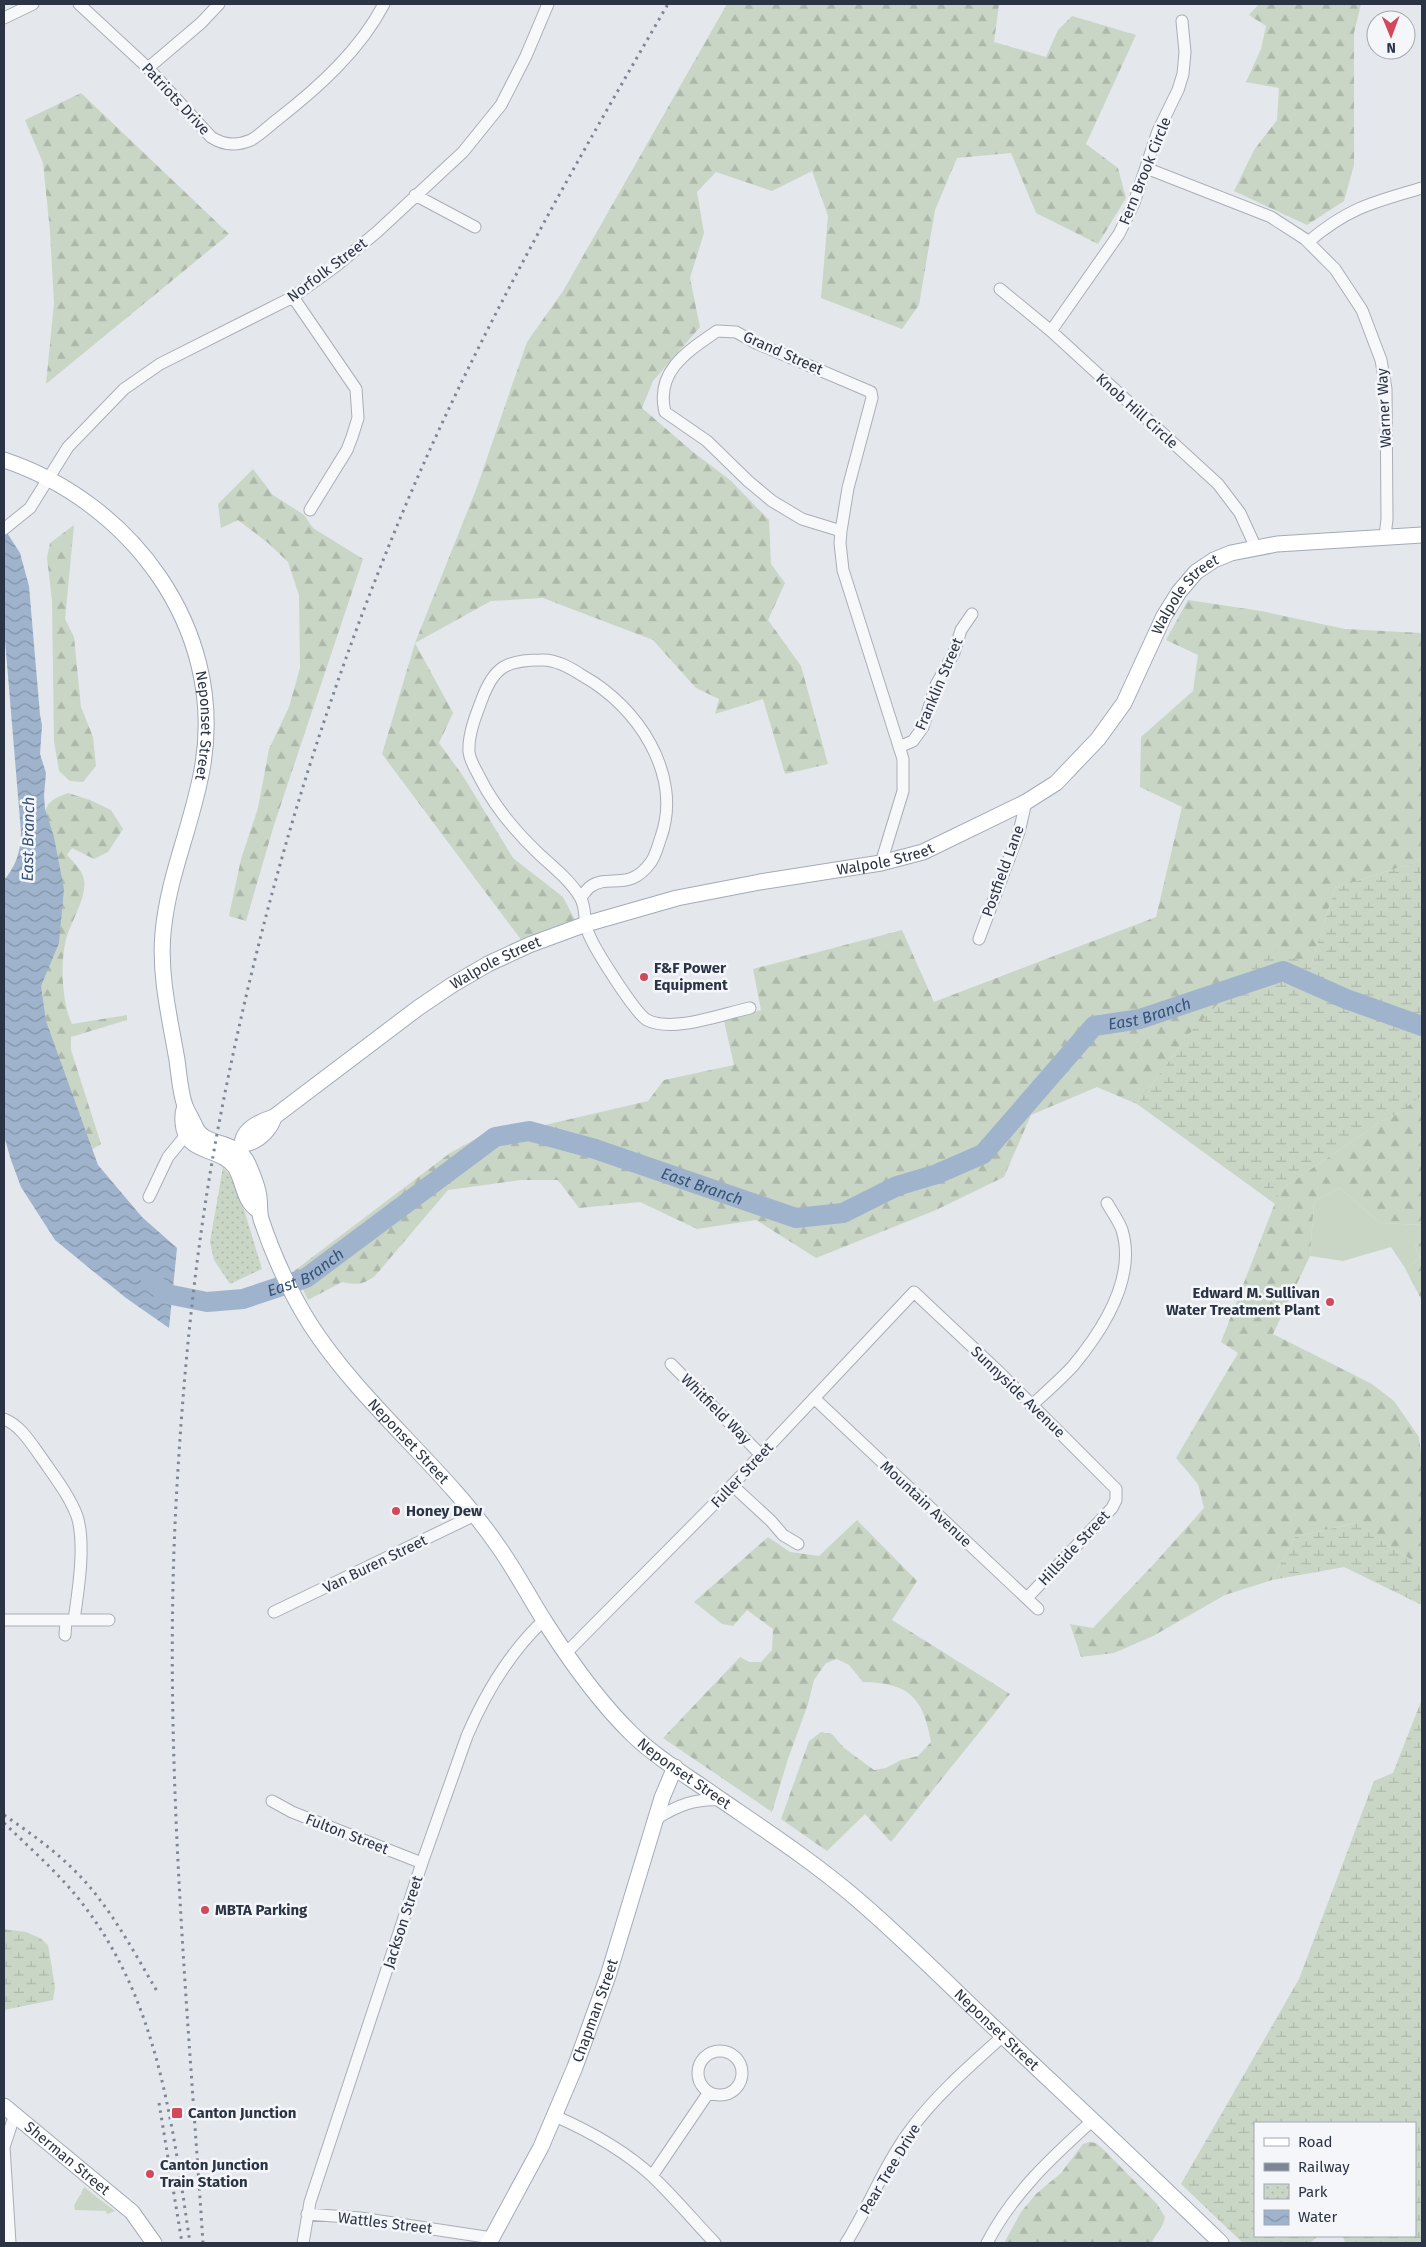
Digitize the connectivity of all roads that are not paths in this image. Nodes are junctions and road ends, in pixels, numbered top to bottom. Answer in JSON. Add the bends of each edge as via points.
{"nodes":[{"id":1,"x":32,"y":4,"type":"edge"},
{"id":2,"x":80,"y":4,"type":"edge"},
{"id":3,"x":219,"y":4,"type":"edge"},
{"id":4,"x":384,"y":4,"type":"edge"},
{"id":5,"x":548,"y":4,"type":"edge"},
{"id":6,"x":4,"y":18,"type":"edge"},
{"id":7,"x":1182,"y":21,"type":"dead end"},
{"id":8,"x":148,"y":68,"type":"junction"},
{"id":9,"x":1146,"y":168,"type":"junction"},
{"id":10,"x":1422,"y":188,"type":"edge"},
{"id":11,"x":415,"y":195,"type":"junction"},
{"id":12,"x":475,"y":227,"type":"dead end"},
{"id":13,"x":1308,"y":242,"type":"junction"},
{"id":14,"x":1000,"y":289,"type":"dead end"},
{"id":15,"x":293,"y":297,"type":"junction"},
{"id":16,"x":1051,"y":331,"type":"junction"},
{"id":17,"x":4,"y":460,"type":"edge"},
{"id":18,"x":49,"y":477,"type":"junction"},
{"id":19,"x":310,"y":510,"type":"dead end"},
{"id":20,"x":4,"y":529,"type":"edge"},
{"id":21,"x":841,"y":531,"type":"junction"},
{"id":22,"x":1422,"y":534,"type":"edge"},
{"id":23,"x":1385,"y":536,"type":"junction"},
{"id":24,"x":1256,"y":548,"type":"junction"},
{"id":25,"x":972,"y":614,"type":"dead end"},
{"id":26,"x":899,"y":747,"type":"junction"},
{"id":27,"x":1026,"y":802,"type":"junction"},
{"id":28,"x":881,"y":863,"type":"junction"},
{"id":29,"x":581,"y":897,"type":"junction"},
{"id":30,"x":586,"y":924,"type":"junction"},
{"id":31,"x":979,"y":939,"type":"dead end"},
{"id":32,"x":750,"y":1008,"type":"dead end"},
{"id":33,"x":186,"y":1106,"type":"junction"},
{"id":34,"x":186,"y":1135,"type":"junction"},
{"id":35,"x":236,"y":1151,"type":"junction"},
{"id":36,"x":148,"y":1197,"type":"dead end"},
{"id":37,"x":1108,"y":1204,"type":"dead end"},
{"id":38,"x":914,"y":1292,"type":"joint"},
{"id":39,"x":671,"y":1364,"type":"dead end"},
{"id":40,"x":814,"y":1398,"type":"junction"},
{"id":41,"x":1031,"y":1406,"type":"junction"},
{"id":42,"x":4,"y":1420,"type":"edge"},
{"id":43,"x":761,"y":1455,"type":"junction"},
{"id":44,"x":732,"y":1485,"type":"junction"},
{"id":45,"x":1117,"y":1495,"type":"joint"},
{"id":46,"x":475,"y":1515,"type":"junction"},
{"id":47,"x":798,"y":1544,"type":"dead end"},
{"id":48,"x":1027,"y":1598,"type":"junction"},
{"id":49,"x":1038,"y":1609,"type":"dead end"},
{"id":50,"x":274,"y":1612,"type":"dead end"},
{"id":51,"x":4,"y":1620,"type":"edge"},
{"id":52,"x":70,"y":1620,"type":"junction"},
{"id":53,"x":110,"y":1620,"type":"dead end"},
{"id":54,"x":544,"y":1620,"type":"junction"},
{"id":55,"x":65,"y":1635,"type":"dead end"},
{"id":56,"x":566,"y":1653,"type":"junction"},
{"id":57,"x":675,"y":1768,"type":"junction"},
{"id":58,"x":722,"y":1800,"type":"junction"},
{"id":59,"x":272,"y":1801,"type":"dead end"},
{"id":60,"x":656,"y":1819,"type":"junction"},
{"id":61,"x":422,"y":1864,"type":"junction"},
{"id":62,"x":1003,"y":2036,"type":"junction"},
{"id":63,"x":709,"y":2092,"type":"dead end"},
{"id":64,"x":9,"y":2110,"type":"edge"},
{"id":65,"x":555,"y":2116,"type":"junction"},
{"id":66,"x":1093,"y":2120,"type":"junction"},
{"id":67,"x":652,"y":2176,"type":"junction"},
{"id":68,"x":307,"y":2214,"type":"junction"},
{"id":69,"x":491,"y":2241,"type":"edge"},
{"id":70,"x":10,"y":2243,"type":"edge"},
{"id":71,"x":154,"y":2243,"type":"edge"},
{"id":72,"x":303,"y":2243,"type":"edge"},
{"id":73,"x":715,"y":2243,"type":"edge"},
{"id":74,"x":846,"y":2243,"type":"edge"},
{"id":75,"x":987,"y":2243,"type":"edge"},
{"id":76,"x":1221,"y":2243,"type":"edge"}],
"edges":[{"from":1,"to":6,"type":"street"},
{"from":2,"to":8,"type":"street","name":"Patriots Drive"},
{"from":3,"to":8,"type":"street"},
{"from":4,"to":8,"type":"street","name":"Patriots Drive","via":[[353,50],[310,94],[245,141],[220,144]]},
{"from":5,"to":11,"type":"street","name":"Norfolk Street","via":[[501,105],[463,152]]},
{"from":7,"to":9,"type":"street","name":"Fern Brook Circle","via":[[1185,52],[1182,74]]},
{"from":9,"to":13,"type":"street","name":"Warner Way","via":[[1271,216]]},
{"from":9,"to":16,"type":"street","name":"Fern Brook Circle","via":[[1134,204],[1119,234]]},
{"from":10,"to":13,"type":"street","via":[[1353,210]]},
{"from":11,"to":12,"type":"street"},
{"from":11,"to":15,"type":"street","name":"Norfolk Street","via":[[343,261]]},
{"from":13,"to":23,"type":"street","name":"Warner Way","via":[[1335,270],[1362,310],[1381,360],[1386,390]]},
{"from":14,"to":16,"type":"street","name":"Knob Hill Circle"},
{"from":15,"to":18,"type":"street","name":"Norfolk Street","via":[[160,364],[124,389],[68,447]]},
{"from":15,"to":19,"type":"street","via":[[356,389],[358,418],[352,437]]},
{"from":16,"to":24,"type":"street","name":"Knob Hill Circle","via":[[1218,484],[1240,512]]},
{"from":17,"to":18,"type":"main road","name":"Neponset Street"},
{"from":18,"to":20,"type":"street","name":"Norfolk Street","via":[[30,508]]},
{"from":18,"to":33,"type":"main road","name":"Neponset Street","via":[[107,516],[151,562],[188,634],[203,688],[207,729],[203,765],[167,904],[162,945],[168,1011]]},
{"from":21,"to":21,"type":"street","name":"Grand Street","via":[[871,392],[736,332],[717,330],[680,359],[665,380],[662,400],[665,412],[708,441],[772,501],[802,519]]},
{"from":21,"to":26,"type":"street","name":"Grand Street","via":[[843,570]]},
{"from":22,"to":23,"type":"main road","name":"Walpole Street"},
{"from":23,"to":24,"type":"main road","name":"Walpole Street"},
{"from":24,"to":27,"type":"main road","name":"Walpole Street","via":[[1231,553],[1196,572],[1164,616],[1124,703],[1098,739],[1056,783]]},
{"from":25,"to":26,"type":"street","name":"Franklin Street","via":[[936,684],[923,727],[913,741]]},
{"from":26,"to":28,"type":"street","name":"Grand Street","via":[[904,774],[903,791]]},
{"from":27,"to":28,"type":"main road","name":"Walpole Street","via":[[922,852]]},
{"from":27,"to":31,"type":"street","name":"Postfield Lane","via":[[1014,848]]},
{"from":28,"to":30,"type":"main road","name":"Walpole Street","via":[[677,898]]},
{"from":29,"to":29,"type":"street","via":[[590,886],[639,876],[652,861],[668,804],[659,764],[648,738],[614,697],[593,681],[546,660],[531,660],[500,668],[489,681],[475,718],[470,746],[472,763],[486,791],[518,831]]},
{"from":29,"to":30,"type":"street"},
{"from":30,"to":32,"type":"street","via":[[588,933],[620,987],[645,1019],[661,1024],[681,1024]]},
{"from":30,"to":35,"type":"main road","name":"Walpole Street","via":[[529,945],[452,985],[274,1117],[246,1133]]},
{"from":33,"to":34,"type":"main road","name":"Neponset Street","via":[[182,1114]]},
{"from":33,"to":35,"type":"main road","name":"Neponset Street","via":[[200,1136]]},
{"from":34,"to":35,"type":"main road","via":[[194,1144]]},
{"from":34,"to":36,"type":"street","via":[[168,1157]]},
{"from":35,"to":46,"type":"main road","name":"Neponset Street","via":[[246,1158],[260,1199],[258,1210],[280,1266],[308,1321],[358,1386]]},
{"from":37,"to":41,"type":"street","via":[[1122,1230],[1125,1252],[1115,1303],[1072,1368]]},
{"from":38,"to":40,"type":"street","name":"Fuller Street"},
{"from":38,"to":41,"type":"street","name":"Sunnyside Avenue"},
{"from":39,"to":43,"type":"street","name":"Whitfield Way"},
{"from":40,"to":43,"type":"street","name":"Fuller Street"},
{"from":40,"to":48,"type":"street","name":"Mountain Avenue"},
{"from":41,"to":45,"type":"street","name":"Sunnyside Avenue","via":[[1113,1484]]},
{"from":42,"to":52,"type":"street","via":[[20,1429],[56,1479],[78,1519],[80,1578]]},
{"from":43,"to":44,"type":"street","name":"Fuller Street"},
{"from":44,"to":47,"type":"street","via":[[783,1535]]},
{"from":44,"to":56,"type":"street","name":"Fuller Street"},
{"from":45,"to":48,"type":"street","name":"Hillside Street","via":[[1112,1508]]},
{"from":46,"to":50,"type":"street","name":"Van Buren Street"},
{"from":46,"to":54,"type":"main road","name":"Neponset Street","via":[[498,1545]]},
{"from":48,"to":49,"type":"street","name":"Mountain Avenue"},
{"from":51,"to":52,"type":"street"},
{"from":52,"to":53,"type":"street"},
{"from":52,"to":55,"type":"street"},
{"from":54,"to":56,"type":"main road","name":"Neponset Street"},
{"from":54,"to":61,"type":"street","name":"Jackson Street","via":[[526,1636],[508,1661],[475,1718]]},
{"from":56,"to":57,"type":"main road","name":"Neponset Street","via":[[634,1736]]},
{"from":57,"to":58,"type":"main road","name":"Neponset Street"},
{"from":57,"to":60,"type":"main road","name":"Chapman Street"},
{"from":58,"to":60,"type":"street","via":[[686,1803]]},
{"from":58,"to":62,"type":"main road","name":"Neponset Street","via":[[856,1898]]},
{"from":59,"to":61,"type":"street","name":"Fulton Street"},
{"from":60,"to":65,"type":"main road","name":"Chapman Street","via":[[608,1976]]},
{"from":61,"to":68,"type":"street","name":"Jackson Street"},
{"from":62,"to":66,"type":"main road","name":"Neponset Street"},
{"from":62,"to":74,"type":"street","name":"Pear Tree Drive","via":[[956,2079],[910,2130]]},
{"from":63,"to":67,"type":"street"},
{"from":64,"to":70,"type":"street","via":[[4,2147]]},
{"from":64,"to":71,"type":"main road","name":"Sherman Street","via":[[132,2212]]},
{"from":65,"to":67,"type":"street","via":[[626,2156]]},
{"from":65,"to":69,"type":"main road","name":"Chapman Street"},
{"from":66,"to":75,"type":"street","via":[[1015,2197]]},
{"from":66,"to":76,"type":"main road","name":"Neponset Street"},
{"from":67,"to":73,"type":"street"},
{"from":68,"to":69,"type":"street","name":"Wattles Street","via":[[360,2218]]},
{"from":68,"to":72,"type":"street","name":"Jackson Street"}]}
